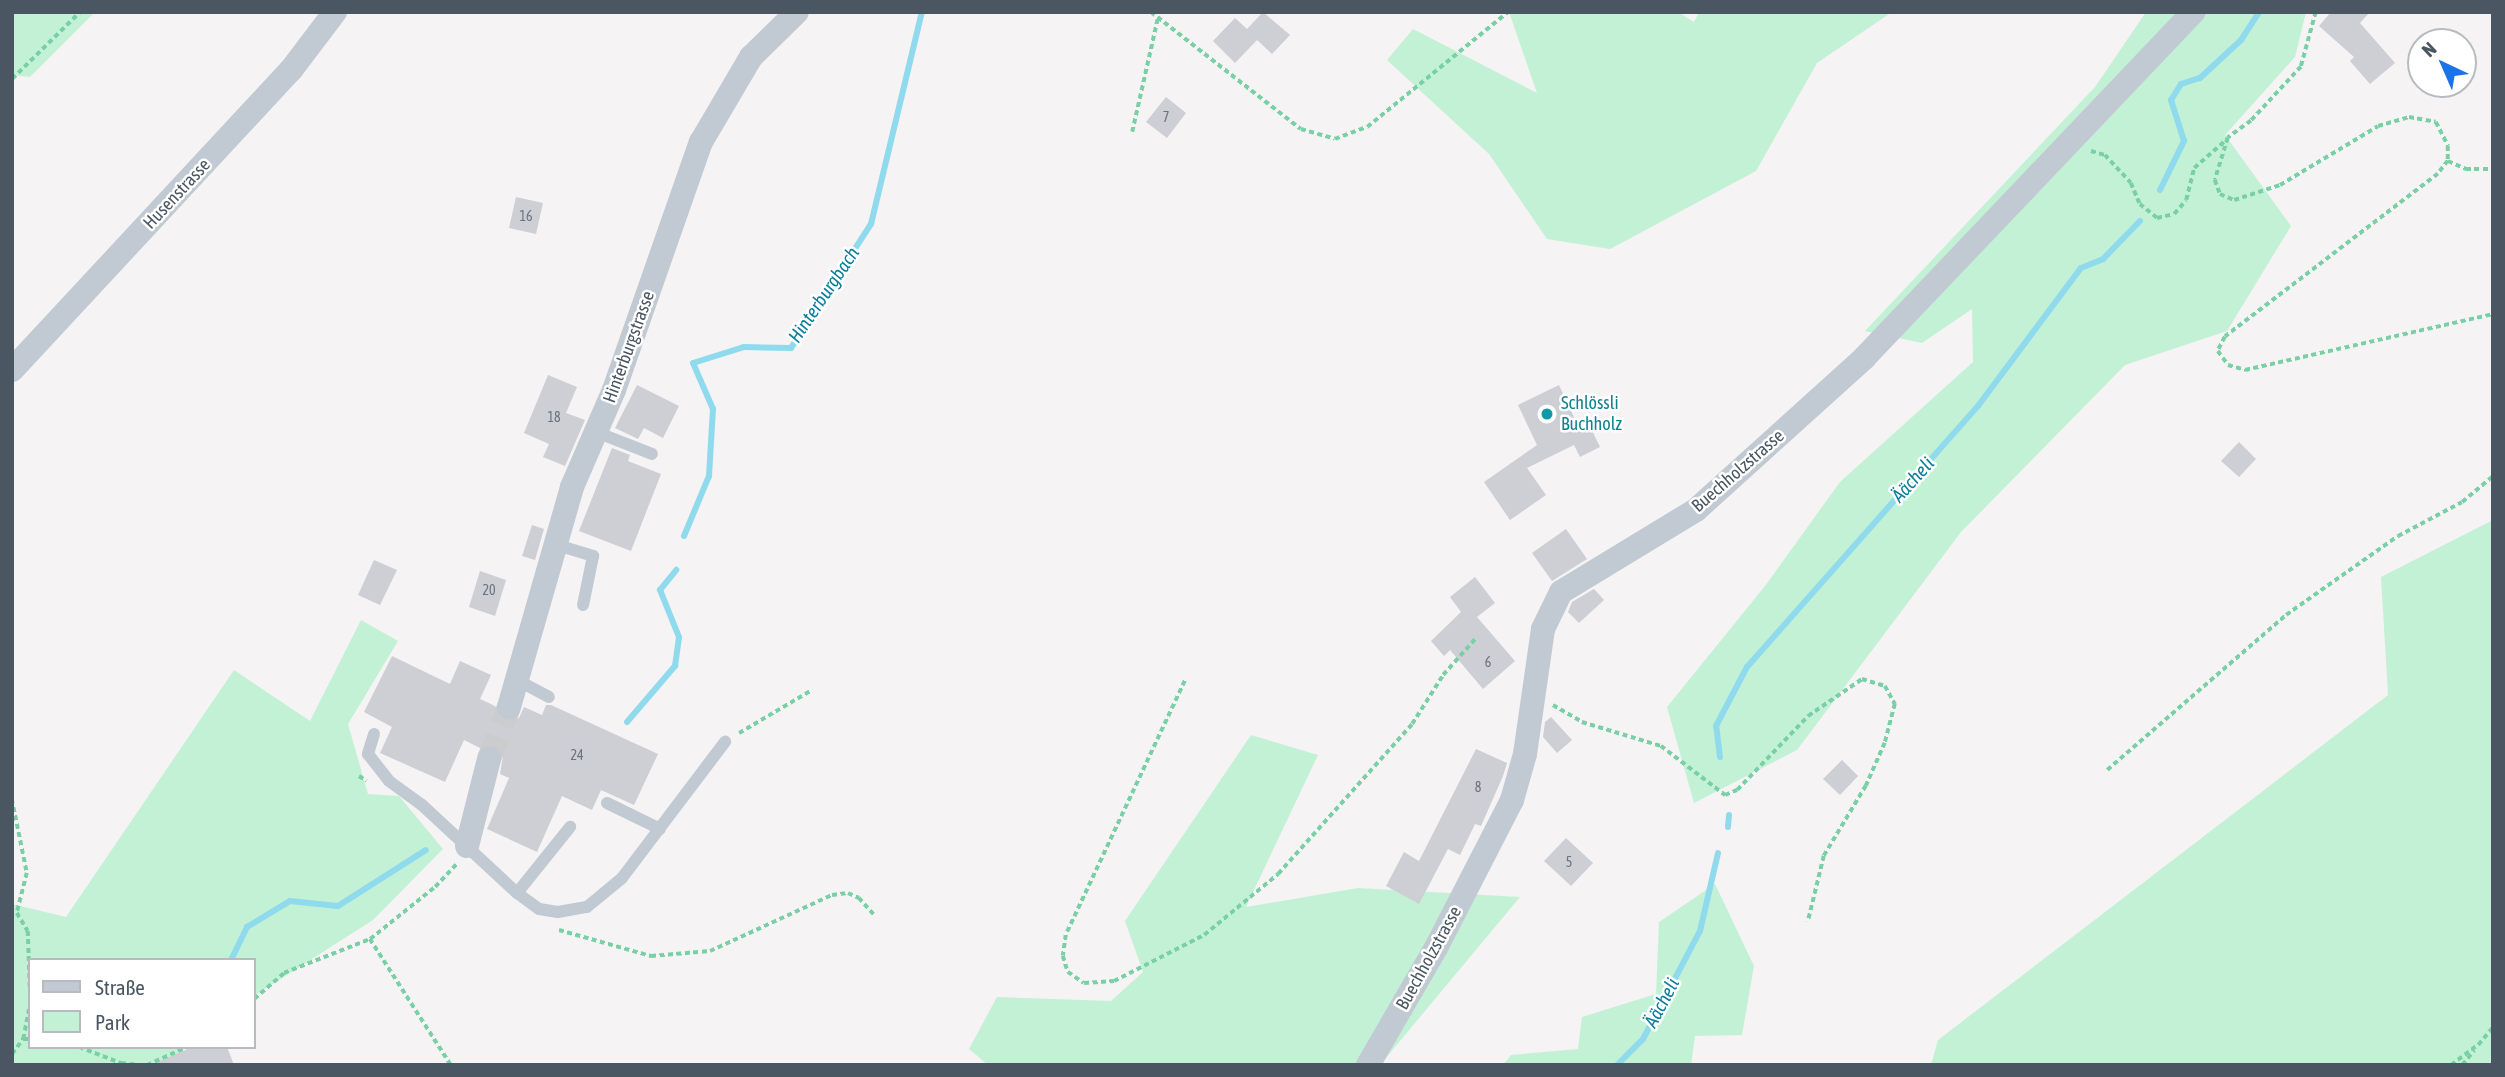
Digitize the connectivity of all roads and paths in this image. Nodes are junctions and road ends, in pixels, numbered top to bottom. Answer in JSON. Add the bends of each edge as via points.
{"nodes":[{"id":1,"x":79,"y":12,"type":"edge"},
{"id":2,"x":335,"y":12,"type":"edge"},
{"id":3,"x":1152,"y":12,"type":"edge"},
{"id":4,"x":1508,"y":12,"type":"edge"},
{"id":5,"x":2194,"y":12,"type":"edge"},
{"id":6,"x":2316,"y":12,"type":"edge"},
{"id":7,"x":789,"y":15,"type":"edge"},
{"id":8,"x":1158,"y":17,"type":"junction"},
{"id":9,"x":12,"y":79,"type":"edge"},
{"id":10,"x":1132,"y":132,"type":"dead end"},
{"id":11,"x":2228,"y":138,"type":"junction"},
{"id":12,"x":2066,"y":143,"type":"junction"},
{"id":13,"x":2448,"y":161,"type":"junction"},
{"id":14,"x":2493,"y":169,"type":"edge"},
{"id":15,"x":2493,"y":314,"type":"edge"},
{"id":16,"x":12,"y":370,"type":"edge"},
{"id":17,"x":596,"y":432,"type":"junction"},
{"id":18,"x":652,"y":454,"type":"dead end"},
{"id":19,"x":2493,"y":476,"type":"edge"},
{"id":20,"x":557,"y":545,"type":"junction"},
{"id":21,"x":583,"y":605,"type":"dead end"},
{"id":22,"x":1476,"y":638,"type":"dead end"},
{"id":23,"x":517,"y":680,"type":"junction"},
{"id":24,"x":1185,"y":681,"type":"dead end"},
{"id":25,"x":813,"y":690,"type":"dead end"},
{"id":26,"x":1534,"y":694,"type":"junction"},
{"id":27,"x":549,"y":697,"type":"dead end"},
{"id":28,"x":509,"y":707,"type":"tunnel mouth"},
{"id":29,"x":374,"y":734,"type":"dead end"},
{"id":30,"x":725,"y":742,"type":"joint"},
{"id":31,"x":489,"y":759,"type":"tunnel mouth"},
{"id":32,"x":2107,"y":770,"type":"dead end"},
{"id":33,"x":12,"y":799,"type":"edge"},
{"id":34,"x":607,"y":803,"type":"dead end"},
{"id":35,"x":570,"y":827,"type":"dead end"},
{"id":36,"x":660,"y":829,"type":"junction"},
{"id":37,"x":467,"y":846,"type":"junction"},
{"id":38,"x":517,"y":893,"type":"junction"},
{"id":39,"x":15,"y":913,"type":"edge"},
{"id":40,"x":876,"y":917,"type":"dead end"},
{"id":41,"x":1808,"y":922,"type":"dead end"},
{"id":42,"x":547,"y":928,"type":"dead end"},
{"id":43,"x":370,"y":939,"type":"junction"},
{"id":44,"x":29,"y":958,"type":"edge"},
{"id":45,"x":256,"y":997,"type":"edge"},
{"id":46,"x":28,"y":1013,"type":"edge"},
{"id":47,"x":2493,"y":1027,"type":"edge"},
{"id":48,"x":23,"y":1039,"type":"junction"},
{"id":49,"x":28,"y":1039,"type":"edge"},
{"id":50,"x":2478,"y":1045,"type":"junction"},
{"id":51,"x":84,"y":1049,"type":"edge"},
{"id":52,"x":183,"y":1049,"type":"edge"},
{"id":53,"x":12,"y":1054,"type":"edge"},
{"id":54,"x":139,"y":1065,"type":"edge"},
{"id":55,"x":147,"y":1065,"type":"edge"},
{"id":56,"x":452,"y":1065,"type":"edge"},
{"id":57,"x":1368,"y":1065,"type":"edge"},
{"id":58,"x":2451,"y":1065,"type":"edge"},
{"id":59,"x":2462,"y":1065,"type":"edge"}],
"edges":[{"from":1,"to":9,"type":"path"},
{"from":2,"to":16,"type":"street","name":"Husenstrasse","via":[[291,70]]},
{"from":3,"to":8,"type":"path"},
{"from":4,"to":8,"type":"path","via":[[1367,127],[1335,139],[1301,129]]},
{"from":5,"to":12,"type":"street","name":"Buechholzstrasse"},
{"from":6,"to":11,"type":"path","via":[[2301,66]]},
{"from":7,"to":17,"type":"street","name":"Hinterburgstrasse","via":[[751,57],[701,142]]},
{"from":8,"to":10,"type":"path"},
{"from":11,"to":12,"type":"path","via":[[2194,169],[2186,200],[2174,214],[2157,218],[2140,204],[2131,183],[2105,155]]},
{"from":11,"to":13,"type":"path","via":[[2214,180],[2220,194],[2234,200],[2280,185],[2378,126],[2409,117],[2436,122],[2448,146]]},
{"from":12,"to":26,"type":"street","name":"Buechholzstrasse","via":[[1864,358],[1696,510],[1561,592],[1543,629]]},
{"from":13,"to":14,"type":"path","via":[[2466,169]]},
{"from":13,"to":15,"type":"path","via":[[2438,174],[2225,337],[2218,351],[2228,365],[2245,370]]},
{"from":17,"to":18,"type":"lane"},
{"from":17,"to":20,"type":"street","name":"Hinterburgstrasse","via":[[572,487]]},
{"from":19,"to":32,"type":"path","via":[[2462,502],[2398,536],[2286,615]]},
{"from":20,"to":21,"type":"lane","via":[[593,556]]},
{"from":20,"to":23,"type":"street","name":"Hinterburgstrasse"},
{"from":22,"to":24,"type":"path","via":[[1412,724],[1278,874],[1204,935],[1114,981],[1084,983],[1068,972],[1063,956],[1066,935]]},
{"from":23,"to":27,"type":"lane"},
{"from":23,"to":28,"type":"street","name":"Hinterburgstrasse"},
{"from":25,"to":30,"type":"path"},
{"from":26,"to":41,"type":"path","via":[[1582,722],[1661,746],[1725,795],[1737,790],[1808,716],[1862,679],[1885,686],[1895,704],[1885,743],[1866,786],[1824,856]]},
{"from":26,"to":57,"type":"street","name":"Buechholzstrasse","via":[[1512,800],[1437,946]]},
{"from":29,"to":37,"type":"lane","via":[[368,754],[389,781]]},
{"from":30,"to":36,"type":"lane"},
{"from":31,"to":37,"type":"street"},
{"from":33,"to":39,"type":"path","via":[[27,873]]},
{"from":34,"to":36,"type":"lane"},
{"from":35,"to":38,"type":"lane"},
{"from":36,"to":38,"type":"lane","via":[[622,878],[587,907],[558,912],[539,909]]},
{"from":37,"to":38,"type":"lane"},
{"from":37,"to":43,"type":"path","via":[[435,887]]},
{"from":39,"to":44,"type":"path","via":[[28,931]]},
{"from":40,"to":42,"type":"path","via":[[859,898],[848,893],[832,895],[710,951],[651,956]]},
{"from":43,"to":45,"type":"path","via":[[285,973]]},
{"from":43,"to":56,"type":"path"},
{"from":46,"to":48,"type":"path"},
{"from":47,"to":50,"type":"path"},
{"from":48,"to":49,"type":"path"},
{"from":48,"to":53,"type":"path"},
{"from":50,"to":58,"type":"path"},
{"from":50,"to":59,"type":"path"},
{"from":51,"to":54,"type":"path"},
{"from":52,"to":55,"type":"path"}]}
